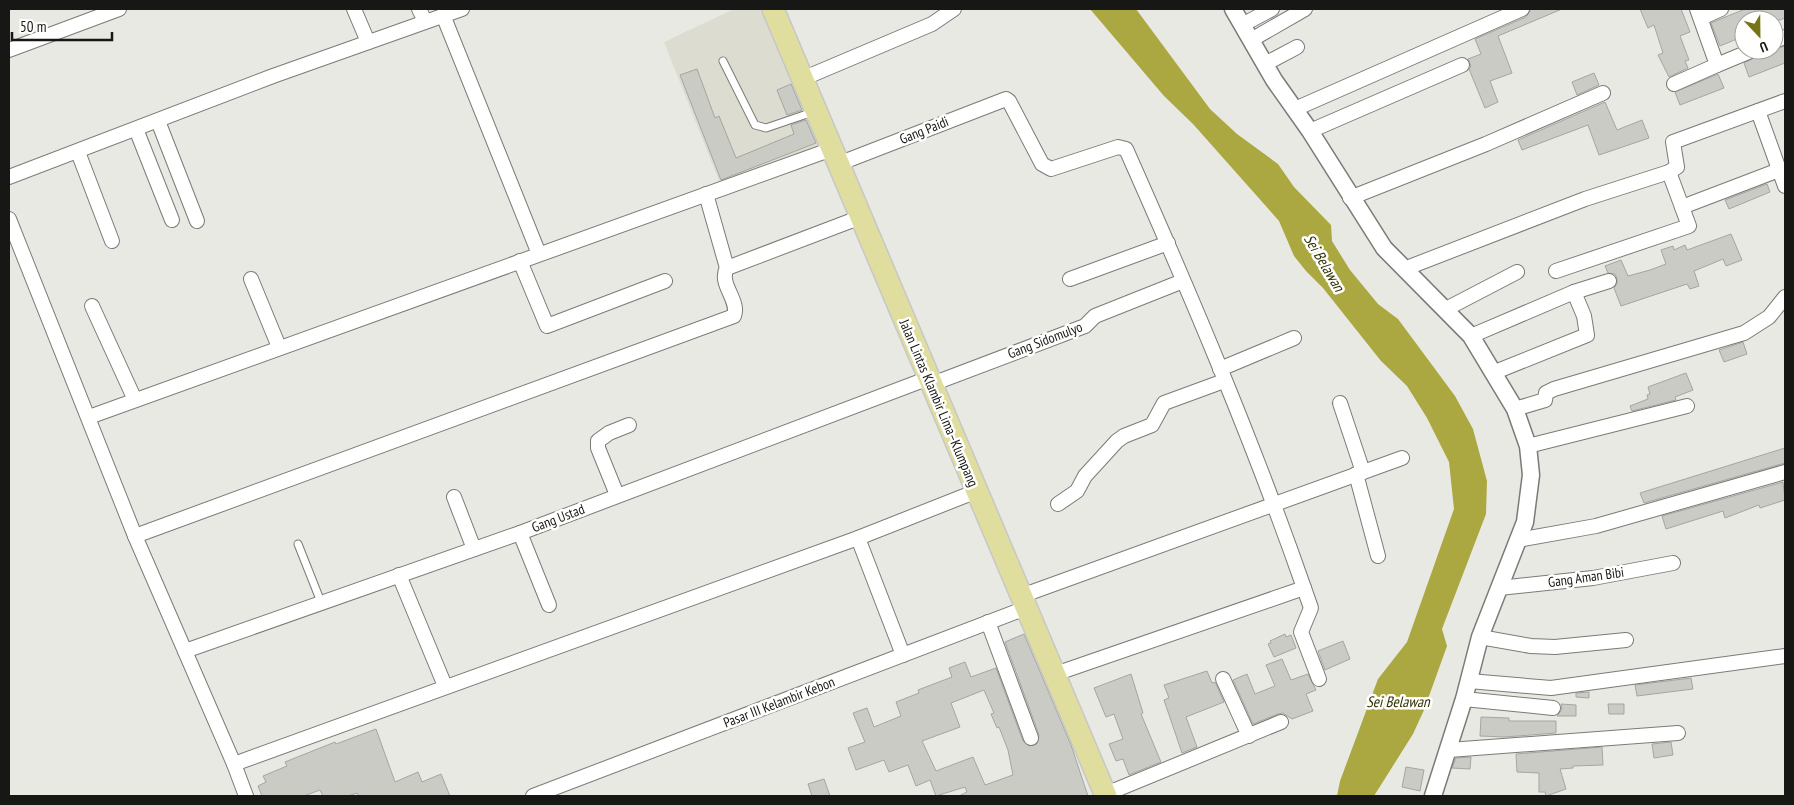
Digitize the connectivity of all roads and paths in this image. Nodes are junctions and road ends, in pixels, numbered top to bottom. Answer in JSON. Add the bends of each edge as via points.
{"nodes":[{"id":1,"x":119,"y":9,"type":"edge"},
{"id":2,"x":354,"y":9,"type":"edge"},
{"id":3,"x":462,"y":9,"type":"edge"},
{"id":4,"x":772,"y":9,"type":"edge"},
{"id":5,"x":954,"y":9,"type":"edge"},
{"id":6,"x":1233,"y":9,"type":"edge"},
{"id":7,"x":1272,"y":9,"type":"edge"},
{"id":8,"x":1305,"y":9,"type":"edge"},
{"id":9,"x":1522,"y":9,"type":"edge"},
{"id":10,"x":1722,"y":9,"type":"edge"},
{"id":11,"x":1699,"y":13,"type":"edge"},
{"id":12,"x":422,"y":15,"type":"edge"},
{"id":13,"x":443,"y":15,"type":"junction"},
{"id":14,"x":1242,"y":25,"type":"junction"},
{"id":15,"x":1251,"y":40,"type":"junction"},
{"id":16,"x":368,"y":42,"type":"junction"},
{"id":17,"x":1297,"y":47,"type":"dead end"},
{"id":18,"x":9,"y":50,"type":"edge"},
{"id":19,"x":1734,"y":58,"type":"edge"},
{"id":20,"x":723,"y":62,"type":"dead end"},
{"id":21,"x":1265,"y":64,"type":"junction"},
{"id":22,"x":1462,"y":65,"type":"dead end"},
{"id":23,"x":1717,"y":65,"type":"junction"},
{"id":24,"x":802,"y":79,"type":"junction"},
{"id":25,"x":1674,"y":84,"type":"dead end"},
{"id":26,"x":1603,"y":93,"type":"dead end"},
{"id":27,"x":1785,"y":101,"type":"edge"},
{"id":28,"x":1295,"y":109,"type":"junction"},
{"id":29,"x":816,"y":111,"type":"junction"},
{"id":30,"x":1758,"y":111,"type":"junction"},
{"id":31,"x":158,"y":121,"type":"junction"},
{"id":32,"x":136,"y":129,"type":"junction"},
{"id":33,"x":1310,"y":131,"type":"junction"},
{"id":34,"x":78,"y":152,"type":"junction"},
{"id":35,"x":835,"y":156,"type":"junction"},
{"id":36,"x":1779,"y":170,"type":"junction"},
{"id":37,"x":1669,"y":172,"type":"junction"},
{"id":38,"x":9,"y":177,"type":"edge"},
{"id":39,"x":1785,"y":186,"type":"edge"},
{"id":40,"x":706,"y":194,"type":"junction"},
{"id":41,"x":1350,"y":198,"type":"junction"},
{"id":42,"x":1682,"y":207,"type":"junction"},
{"id":43,"x":861,"y":217,"type":"junction"},
{"id":44,"x":9,"y":220,"type":"edge"},
{"id":45,"x":172,"y":220,"type":"dead end"},
{"id":46,"x":197,"y":221,"type":"dead end"},
{"id":47,"x":112,"y":241,"type":"dead end"},
{"id":48,"x":1168,"y":243,"type":"junction"},
{"id":49,"x":539,"y":254,"type":"junction"},
{"id":50,"x":520,"y":261,"type":"junction"},
{"id":51,"x":726,"y":268,"type":"junction"},
{"id":52,"x":1404,"y":269,"type":"junction"},
{"id":53,"x":1556,"y":271,"type":"dead end"},
{"id":54,"x":1517,"y":272,"type":"dead end"},
{"id":55,"x":251,"y":279,"type":"dead end"},
{"id":56,"x":1070,"y":279,"type":"dead end"},
{"id":57,"x":665,"y":281,"type":"dead end"},
{"id":58,"x":1183,"y":281,"type":"junction"},
{"id":59,"x":1609,"y":281,"type":"dead end"},
{"id":60,"x":1574,"y":292,"type":"junction"},
{"id":61,"x":1785,"y":297,"type":"edge"},
{"id":62,"x":92,"y":306,"type":"dead end"},
{"id":63,"x":1446,"y":309,"type":"junction"},
{"id":64,"x":1471,"y":336,"type":"junction"},
{"id":65,"x":1294,"y":338,"type":"dead end"},
{"id":66,"x":279,"y":347,"type":"junction"},
{"id":67,"x":1495,"y":372,"type":"junction"},
{"id":68,"x":1222,"y":375,"type":"junction"},
{"id":69,"x":930,"y":381,"type":"junction"},
{"id":70,"x":134,"y":400,"type":"junction"},
{"id":71,"x":1340,"y":402,"type":"dead end"},
{"id":72,"x":1686,"y":406,"type":"dead end"},
{"id":73,"x":1515,"y":409,"type":"junction"},
{"id":74,"x":89,"y":417,"type":"junction"},
{"id":75,"x":628,"y":425,"type":"dead end"},
{"id":76,"x":1528,"y":446,"type":"junction"},
{"id":77,"x":1402,"y":458,"type":"dead end"},
{"id":78,"x":1785,"y":472,"type":"edge"},
{"id":79,"x":1359,"y":473,"type":"junction"},
{"id":80,"x":977,"y":491,"type":"junction"},
{"id":81,"x":617,"y":495,"type":"junction"},
{"id":82,"x":454,"y":497,"type":"dead end"},
{"id":83,"x":1274,"y":502,"type":"junction"},
{"id":84,"x":1058,"y":504,"type":"dead end"},
{"id":85,"x":520,"y":533,"type":"junction"},
{"id":86,"x":136,"y":536,"type":"junction"},
{"id":87,"x":858,"y":538,"type":"junction"},
{"id":88,"x":1518,"y":540,"type":"junction"},
{"id":89,"x":298,"y":544,"type":"dead end"},
{"id":90,"x":474,"y":548,"type":"junction"},
{"id":91,"x":1378,"y":556,"type":"dead end"},
{"id":92,"x":1673,"y":562,"type":"dead end"},
{"id":93,"x":399,"y":575,"type":"junction"},
{"id":94,"x":1304,"y":588,"type":"junction"},
{"id":95,"x":1500,"y":588,"type":"junction"},
{"id":96,"x":321,"y":602,"type":"junction"},
{"id":97,"x":1024,"y":602,"type":"junction"},
{"id":98,"x":549,"y":605,"type":"dead end"},
{"id":99,"x":988,"y":622,"type":"junction"},
{"id":100,"x":1480,"y":637,"type":"junction"},
{"id":101,"x":1626,"y":640,"type":"dead end"},
{"id":102,"x":185,"y":651,"type":"junction"},
{"id":103,"x":903,"y":655,"type":"junction"},
{"id":104,"x":1785,"y":656,"type":"edge"},
{"id":105,"x":1056,"y":674,"type":"junction"},
{"id":106,"x":1223,"y":678,"type":"dead end"},
{"id":107,"x":1319,"y":679,"type":"dead end"},
{"id":108,"x":1469,"y":681,"type":"junction"},
{"id":109,"x":445,"y":686,"type":"junction"},
{"id":110,"x":1464,"y":699,"type":"junction"},
{"id":111,"x":1553,"y":708,"type":"dead end"},
{"id":112,"x":1282,"y":722,"type":"dead end"},
{"id":113,"x":1678,"y":733,"type":"dead end"},
{"id":114,"x":1249,"y":736,"type":"junction"},
{"id":115,"x":1031,"y":738,"type":"dead end"},
{"id":116,"x":1449,"y":750,"type":"junction"},
{"id":117,"x":234,"y":764,"type":"junction"},
{"id":118,"x":246,"y":796,"type":"edge"},
{"id":119,"x":532,"y":796,"type":"edge"},
{"id":120,"x":1104,"y":796,"type":"edge"},
{"id":121,"x":1433,"y":796,"type":"edge"}],
"edges":[{"from":1,"to":18,"type":"street"},
{"from":2,"to":16,"type":"street"},
{"from":3,"to":13,"type":"street"},
{"from":4,"to":24,"type":"main road","name":"Jalan Lintas Klambir Lima–Klumpang"},
{"from":5,"to":24,"type":"street","via":[[932,24]]},
{"from":6,"to":14,"type":"street"},
{"from":7,"to":14,"type":"street"},
{"from":8,"to":15,"type":"street"},
{"from":9,"to":28,"type":"street"},
{"from":10,"to":11,"type":"street"},
{"from":11,"to":23,"type":"street"},
{"from":12,"to":13,"type":"street"},
{"from":12,"to":16,"type":"street"},
{"from":13,"to":49,"type":"street"},
{"from":14,"to":15,"type":"street"},
{"from":15,"to":21,"type":"street"},
{"from":16,"to":31,"type":"street"},
{"from":17,"to":21,"type":"street"},
{"from":19,"to":23,"type":"street"},
{"from":20,"to":29,"type":"lane","via":[[755,125],[766,128]]},
{"from":21,"to":28,"type":"street"},
{"from":22,"to":33,"type":"street"},
{"from":23,"to":25,"type":"street"},
{"from":24,"to":29,"type":"main road","name":"Jalan Lintas Klambir Lima–Klumpang"},
{"from":26,"to":41,"type":"street"},
{"from":27,"to":30,"type":"street"},
{"from":28,"to":33,"type":"street"},
{"from":29,"to":35,"type":"main road","name":"Jalan Lintas Klambir Lima–Klumpang"},
{"from":30,"to":36,"type":"street"},
{"from":30,"to":37,"type":"street","via":[[1674,142],[1677,166]]},
{"from":31,"to":32,"type":"street"},
{"from":31,"to":46,"type":"street"},
{"from":32,"to":34,"type":"street"},
{"from":32,"to":45,"type":"street"},
{"from":33,"to":41,"type":"street"},
{"from":34,"to":38,"type":"street"},
{"from":34,"to":47,"type":"street"},
{"from":35,"to":40,"type":"street","name":"Gang Paidi"},
{"from":35,"to":43,"type":"main road","name":"Jalan Lintas Klambir Lima–Klumpang"},
{"from":35,"to":48,"type":"street","name":"Gang Paidi","via":[[999,100],[1009,101],[1046,168],[1118,147],[1126,149]]},
{"from":36,"to":39,"type":"street"},
{"from":36,"to":42,"type":"street"},
{"from":37,"to":42,"type":"street"},
{"from":37,"to":52,"type":"street","via":[[1586,199]]},
{"from":40,"to":49,"type":"street","name":"Gang Paidi"},
{"from":40,"to":51,"type":"street"},
{"from":41,"to":52,"type":"street","via":[[1384,248]]},
{"from":42,"to":53,"type":"street","via":[[1689,226]]},
{"from":43,"to":51,"type":"street"},
{"from":43,"to":69,"type":"main road","name":"Jalan Lintas Klambir Lima–Klumpang"},
{"from":44,"to":74,"type":"street"},
{"from":48,"to":56,"type":"street"},
{"from":48,"to":58,"type":"street"},
{"from":49,"to":50,"type":"street","name":"Gang Paidi"},
{"from":50,"to":57,"type":"street","via":[[548,327]]},
{"from":50,"to":66,"type":"street","name":"Gang Paidi"},
{"from":51,"to":86,"type":"street","via":[[724,279],[735,309],[734,316]]},
{"from":52,"to":63,"type":"street"},
{"from":54,"to":63,"type":"street"},
{"from":55,"to":66,"type":"street"},
{"from":58,"to":68,"type":"street"},
{"from":58,"to":69,"type":"street","name":"Gang Sidomulyo","via":[[1094,316],[1085,326]]},
{"from":59,"to":60,"type":"street"},
{"from":60,"to":64,"type":"street"},
{"from":60,"to":67,"type":"street","via":[[1584,316],[1587,335]]},
{"from":61,"to":73,"type":"street","via":[[1769,317],[1744,333],[1554,389],[1546,392],[1545,400]]},
{"from":62,"to":70,"type":"street"},
{"from":63,"to":64,"type":"street"},
{"from":64,"to":67,"type":"street"},
{"from":65,"to":68,"type":"street"},
{"from":66,"to":70,"type":"street","name":"Gang Paidi"},
{"from":67,"to":73,"type":"street"},
{"from":68,"to":83,"type":"street"},
{"from":68,"to":84,"type":"street","via":[[1164,402],[1152,425],[1117,441],[1085,476],[1077,491]]},
{"from":69,"to":80,"type":"main road","name":"Jalan Lintas Klambir Lima–Klumpang"},
{"from":69,"to":81,"type":"street","name":"Gang Ustad"},
{"from":70,"to":74,"type":"street","name":"Gang Paidi"},
{"from":71,"to":79,"type":"street"},
{"from":72,"to":76,"type":"street"},
{"from":73,"to":76,"type":"street"},
{"from":74,"to":86,"type":"street"},
{"from":75,"to":81,"type":"street","via":[[598,441]]},
{"from":76,"to":88,"type":"street","via":[[1532,475],[1529,505]]},
{"from":77,"to":79,"type":"street"},
{"from":78,"to":88,"type":"street","via":[[1596,526]]},
{"from":79,"to":83,"type":"street"},
{"from":79,"to":91,"type":"street"},
{"from":80,"to":87,"type":"street"},
{"from":80,"to":97,"type":"main road","name":"Jalan Lintas Klambir Lima–Klumpang"},
{"from":81,"to":85,"type":"street","name":"Gang Ustad"},
{"from":82,"to":90,"type":"street"},
{"from":83,"to":94,"type":"street"},
{"from":83,"to":97,"type":"street"},
{"from":85,"to":90,"type":"street","name":"Gang Ustad"},
{"from":85,"to":98,"type":"street"},
{"from":86,"to":102,"type":"street"},
{"from":87,"to":103,"type":"street"},
{"from":87,"to":109,"type":"street"},
{"from":88,"to":95,"type":"street"},
{"from":89,"to":96,"type":"lane"},
{"from":90,"to":93,"type":"street","name":"Gang Ustad"},
{"from":92,"to":95,"type":"street","name":"Gang Aman Bibi","via":[[1593,578]]},
{"from":93,"to":96,"type":"street","name":"Gang Ustad"},
{"from":93,"to":109,"type":"street"},
{"from":94,"to":105,"type":"street"},
{"from":94,"to":107,"type":"street","via":[[1311,608],[1301,632]]},
{"from":95,"to":100,"type":"street"},
{"from":96,"to":102,"type":"street","name":"Gang Ustad"},
{"from":97,"to":99,"type":"street","name":"Pasar III Kelambir Kebon"},
{"from":97,"to":105,"type":"main road","name":"Jalan Lintas Klambir Lima–Klumpang"},
{"from":99,"to":103,"type":"street","name":"Pasar III Kelambir Kebon"},
{"from":99,"to":115,"type":"street"},
{"from":100,"to":101,"type":"street","via":[[1555,647]]},
{"from":100,"to":108,"type":"street"},
{"from":102,"to":117,"type":"street"},
{"from":103,"to":119,"type":"street","name":"Pasar III Kelambir Kebon"},
{"from":104,"to":108,"type":"street","via":[[1551,688]]},
{"from":105,"to":120,"type":"main road","name":"Jalan Lintas Klambir Lima–Klumpang"},
{"from":106,"to":114,"type":"street"},
{"from":108,"to":110,"type":"street"},
{"from":109,"to":117,"type":"street"},
{"from":110,"to":111,"type":"street"},
{"from":110,"to":116,"type":"street"},
{"from":112,"to":114,"type":"street"},
{"from":113,"to":116,"type":"street"},
{"from":114,"to":120,"type":"street"},
{"from":116,"to":121,"type":"street"},
{"from":117,"to":118,"type":"street"}]}
